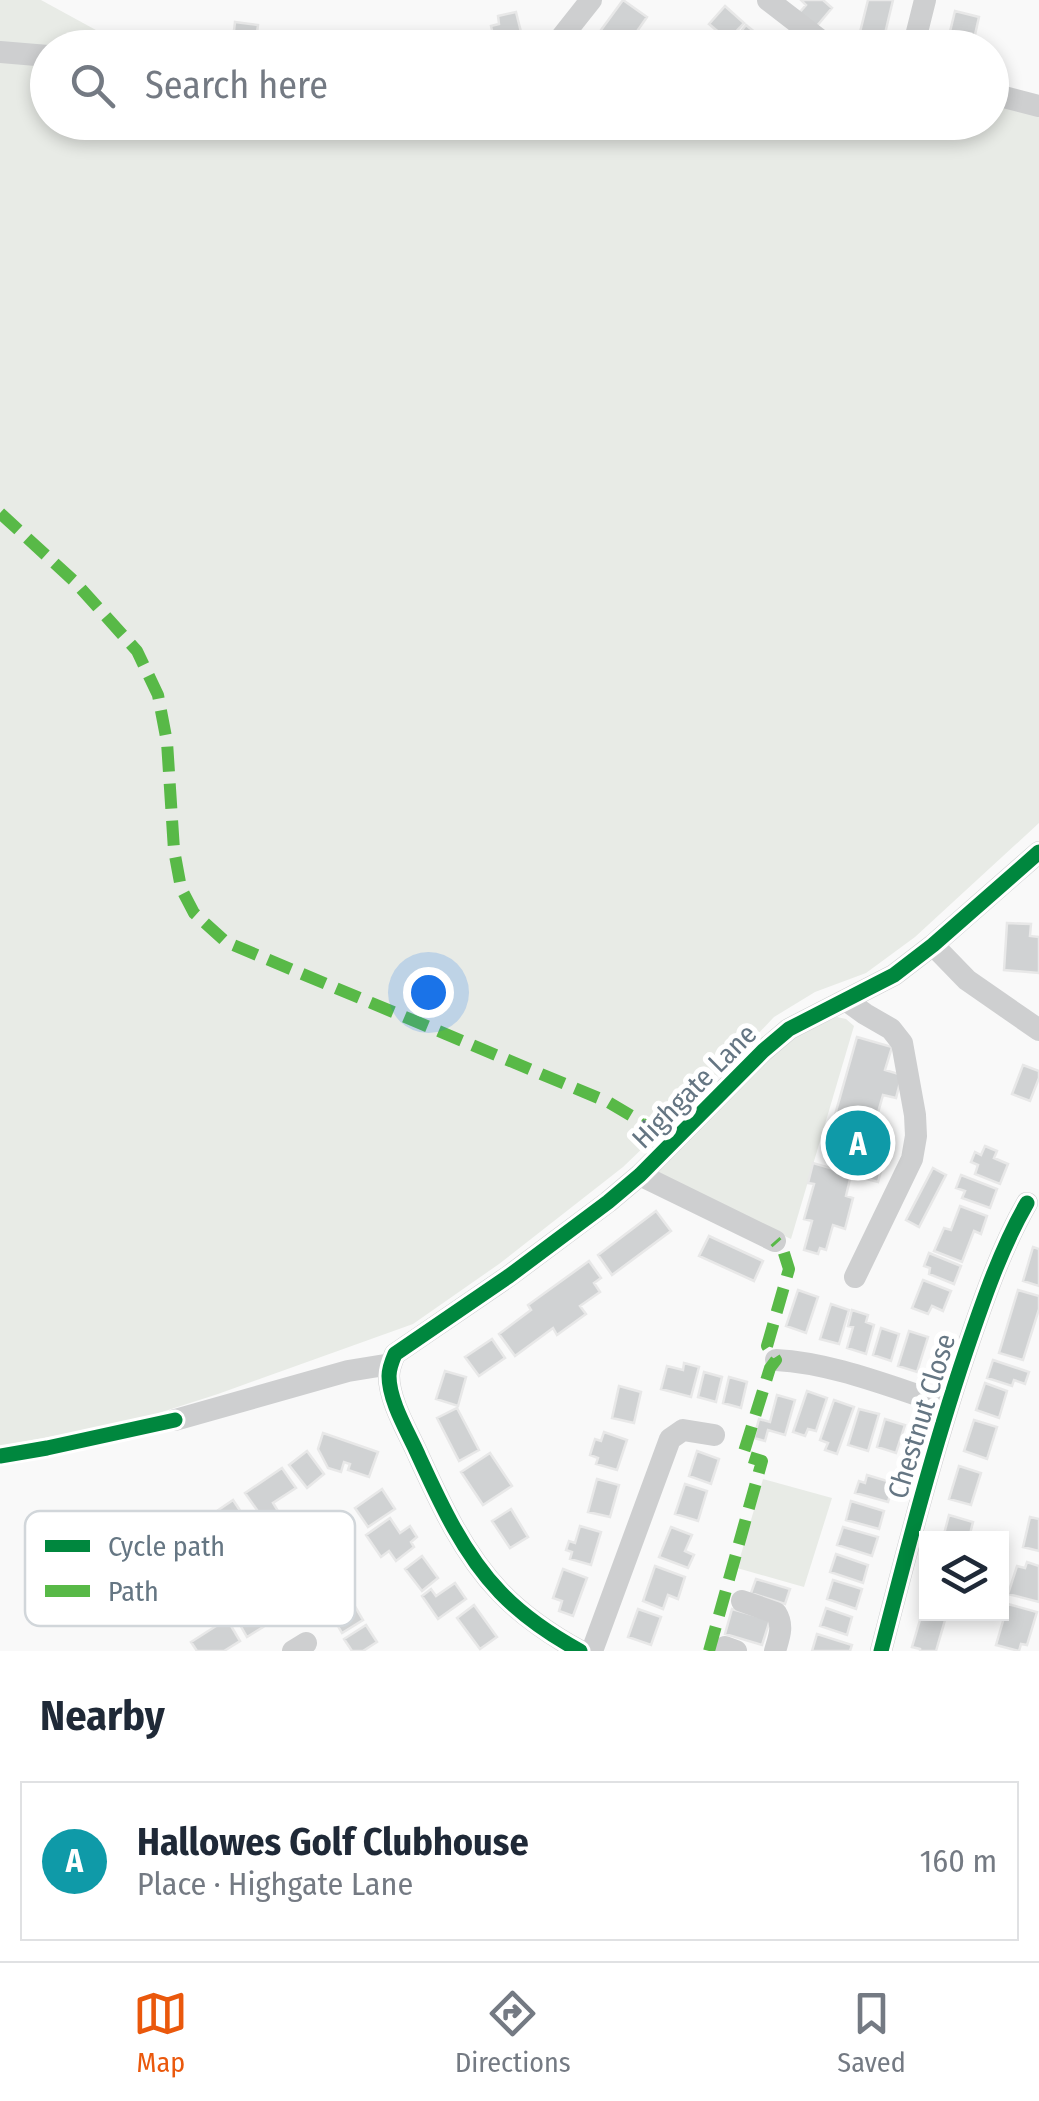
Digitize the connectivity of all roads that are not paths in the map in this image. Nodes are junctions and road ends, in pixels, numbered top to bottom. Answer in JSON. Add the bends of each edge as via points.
{"nodes":[{"id":1,"x":591,"y":0,"type":"edge"},
{"id":2,"x":768,"y":0,"type":"edge"},
{"id":3,"x":925,"y":0,"type":"edge"},
{"id":4,"x":567,"y":30,"type":"edge"},
{"id":5,"x":806,"y":30,"type":"edge"},
{"id":6,"x":918,"y":30,"type":"edge"},
{"id":7,"x":0,"y":52,"type":"edge"},
{"id":8,"x":30,"y":54,"type":"edge"},
{"id":9,"x":1009,"y":98,"type":"edge"},
{"id":10,"x":1039,"y":106,"type":"edge"},
{"id":11,"x":1039,"y":852,"type":"edge"},
{"id":12,"x":933,"y":944,"type":"junction"},
{"id":13,"x":848,"y":1001,"type":"junction"},
{"id":14,"x":1039,"y":1030,"type":"edge"},
{"id":15,"x":640,"y":1174,"type":"junction"},
{"id":16,"x":1027,"y":1203,"type":"dead end"},
{"id":17,"x":776,"y":1241,"type":"dead end"},
{"id":18,"x":855,"y":1277,"type":"dead end"},
{"id":19,"x":776,"y":1360,"type":"dead end"},
{"id":20,"x":390,"y":1364,"type":"junction"},
{"id":21,"x":948,"y":1405,"type":"junction"},
{"id":22,"x":175,"y":1420,"type":"dead end"},
{"id":23,"x":714,"y":1435,"type":"dead end"},
{"id":24,"x":742,"y":1601,"type":"dead end"},
{"id":25,"x":551,"y":1645,"type":"edge"},
{"id":26,"x":580,"y":1651,"type":"edge"},
{"id":27,"x":592,"y":1651,"type":"edge"},
{"id":28,"x":775,"y":1651,"type":"edge"},
{"id":29,"x":881,"y":1651,"type":"edge"}],
"edges":[{"from":1,"to":4,"type":"street"},
{"from":2,"to":5,"type":"street"},
{"from":3,"to":6,"type":"street"},
{"from":7,"to":8,"type":"street"},
{"from":9,"to":10,"type":"street"},
{"from":11,"to":12,"type":"street","name":"Highgate Lane"},
{"from":12,"to":13,"type":"street","name":"Highgate Lane"},
{"from":12,"to":14,"type":"street","via":[[968,980]]},
{"from":13,"to":15,"type":"street","name":"Highgate Lane","via":[[802,1022],[764,1051]]},
{"from":13,"to":18,"type":"street","via":[[902,1044],[916,1136],[912,1159]]},
{"from":15,"to":17,"type":"street"},
{"from":15,"to":20,"type":"street","name":"Highgate Lane","via":[[510,1276],[406,1345]]},
{"from":16,"to":21,"type":"street","name":"Chestnut Close","via":[[982,1304]]},
{"from":19,"to":21,"type":"street"},
{"from":20,"to":22,"type":"street"},
{"from":20,"to":25,"type":"street","via":[[391,1388],[443,1509],[500,1592]]},
{"from":21,"to":29,"type":"street","name":"Chestnut Close"},
{"from":23,"to":27,"type":"street","via":[[683,1430],[670,1439]]},
{"from":24,"to":28,"type":"street","via":[[776,1613],[781,1629]]},
{"from":25,"to":26,"type":"street"}]}
